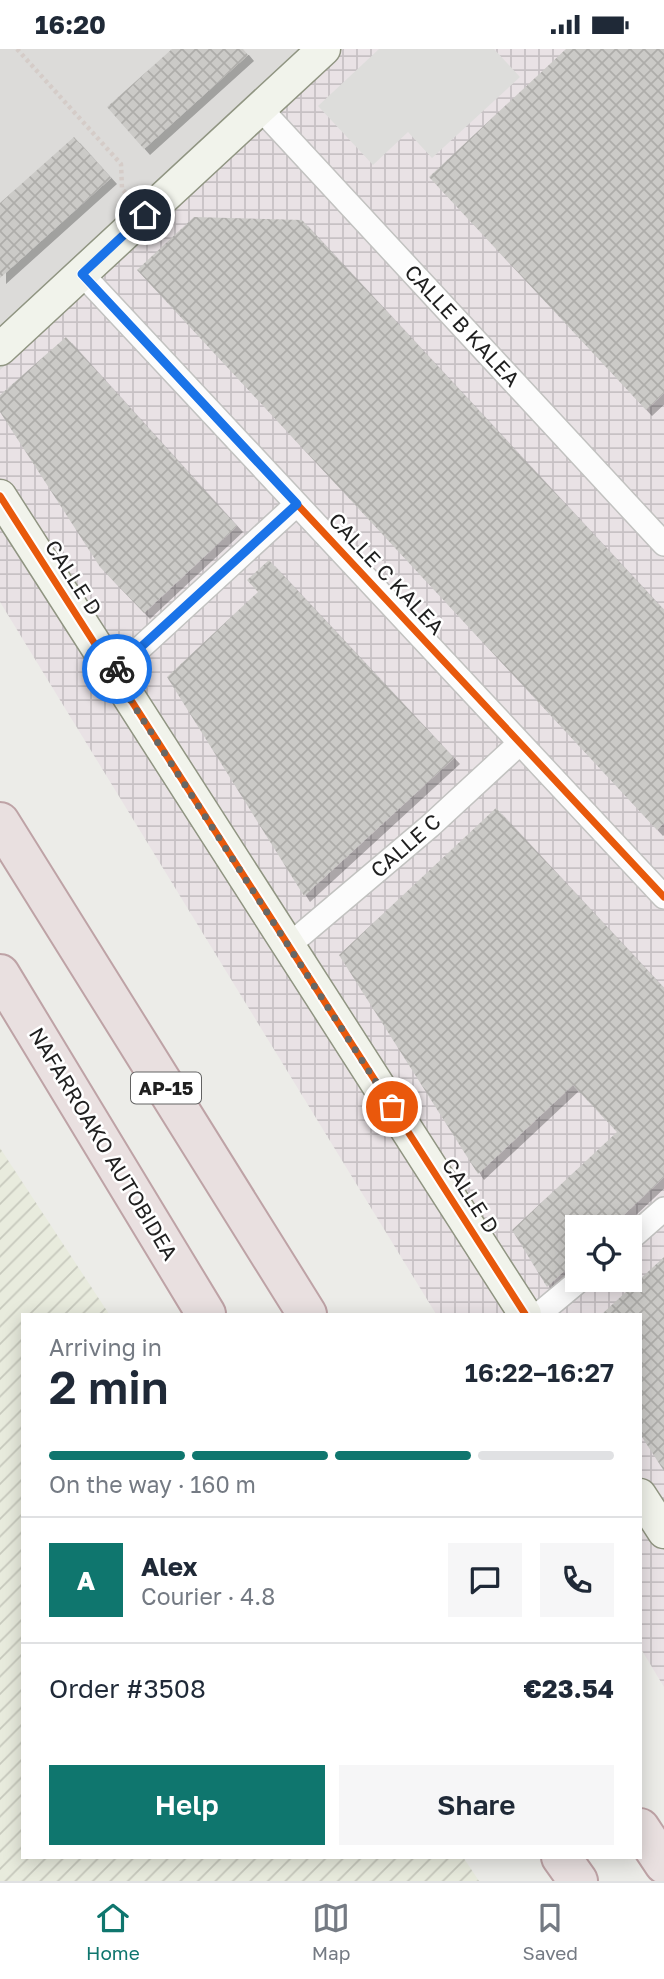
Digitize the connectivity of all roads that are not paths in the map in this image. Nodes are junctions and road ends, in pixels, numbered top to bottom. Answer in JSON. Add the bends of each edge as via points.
{"nodes":[{"id":1,"x":324,"y":49,"type":"edge"},
{"id":2,"x":260,"y":108,"type":"junction"},
{"id":3,"x":82,"y":274,"type":"junction"},
{"id":4,"x":0,"y":349,"type":"edge"},
{"id":5,"x":0,"y":496,"type":"edge"},
{"id":6,"x":297,"y":504,"type":"junction"},
{"id":7,"x":664,"y":544,"type":"edge"},
{"id":8,"x":113,"y":673,"type":"junction"},
{"id":9,"x":520,"y":743,"type":"junction"},
{"id":10,"x":0,"y":800,"type":"edge"},
{"id":11,"x":0,"y":821,"type":"edge"},
{"id":12,"x":26,"y":861,"type":"junction"},
{"id":13,"x":664,"y":897,"type":"edge"},
{"id":14,"x":288,"y":946,"type":"junction"},
{"id":15,"x":0,"y":974,"type":"edge"},
{"id":16,"x":664,"y":1209,"type":"edge"},
{"id":17,"x":642,"y":1228,"type":"edge"},
{"id":18,"x":566,"y":1292,"type":"edge"},
{"id":19,"x":205,"y":1313,"type":"edge"},
{"id":20,"x":306,"y":1313,"type":"edge"},
{"id":21,"x":523,"y":1313,"type":"edge"},
{"id":22,"x":539,"y":1313,"type":"edge"},
{"id":23,"x":642,"y":1498,"type":"edge"},
{"id":24,"x":664,"y":1532,"type":"edge"},
{"id":25,"x":642,"y":1832,"type":"edge"},
{"id":26,"x":562,"y":1859,"type":"edge"},
{"id":27,"x":664,"y":1864,"type":"edge"},
{"id":28,"x":578,"y":1881,"type":"edge"}],
"edges":[{"from":1,"to":2,"type":"street"},
{"from":2,"to":3,"type":"street"},
{"from":2,"to":7,"type":"street","name":"CALLE B KALEA"},
{"from":3,"to":4,"type":"street"},
{"from":3,"to":6,"type":"street","name":"CALLE C KALEA"},
{"from":5,"to":8,"type":"street","name":"CALLE D"},
{"from":6,"to":8,"type":"street"},
{"from":6,"to":9,"type":"street","name":"CALLE C KALEA"},
{"from":8,"to":14,"type":"street","name":"CALLE D"},
{"from":9,"to":13,"type":"street","name":"CALLE C KALEA"},
{"from":9,"to":14,"type":"street","name":"CALLE C"},
{"from":10,"to":12,"type":"highway"},
{"from":11,"to":12,"type":"highway","number":"AP-15"},
{"from":12,"to":20,"type":"highway","number":"AP-15"},
{"from":14,"to":21,"type":"street","name":"CALLE D"},
{"from":15,"to":19,"type":"highway","name":"NAFARROAKO AUTOBIDEA"},
{"from":16,"to":17,"type":"street"},
{"from":18,"to":22,"type":"street"},
{"from":23,"to":24,"type":"street"},
{"from":25,"to":27,"type":"highway"},
{"from":26,"to":28,"type":"highway"}]}
